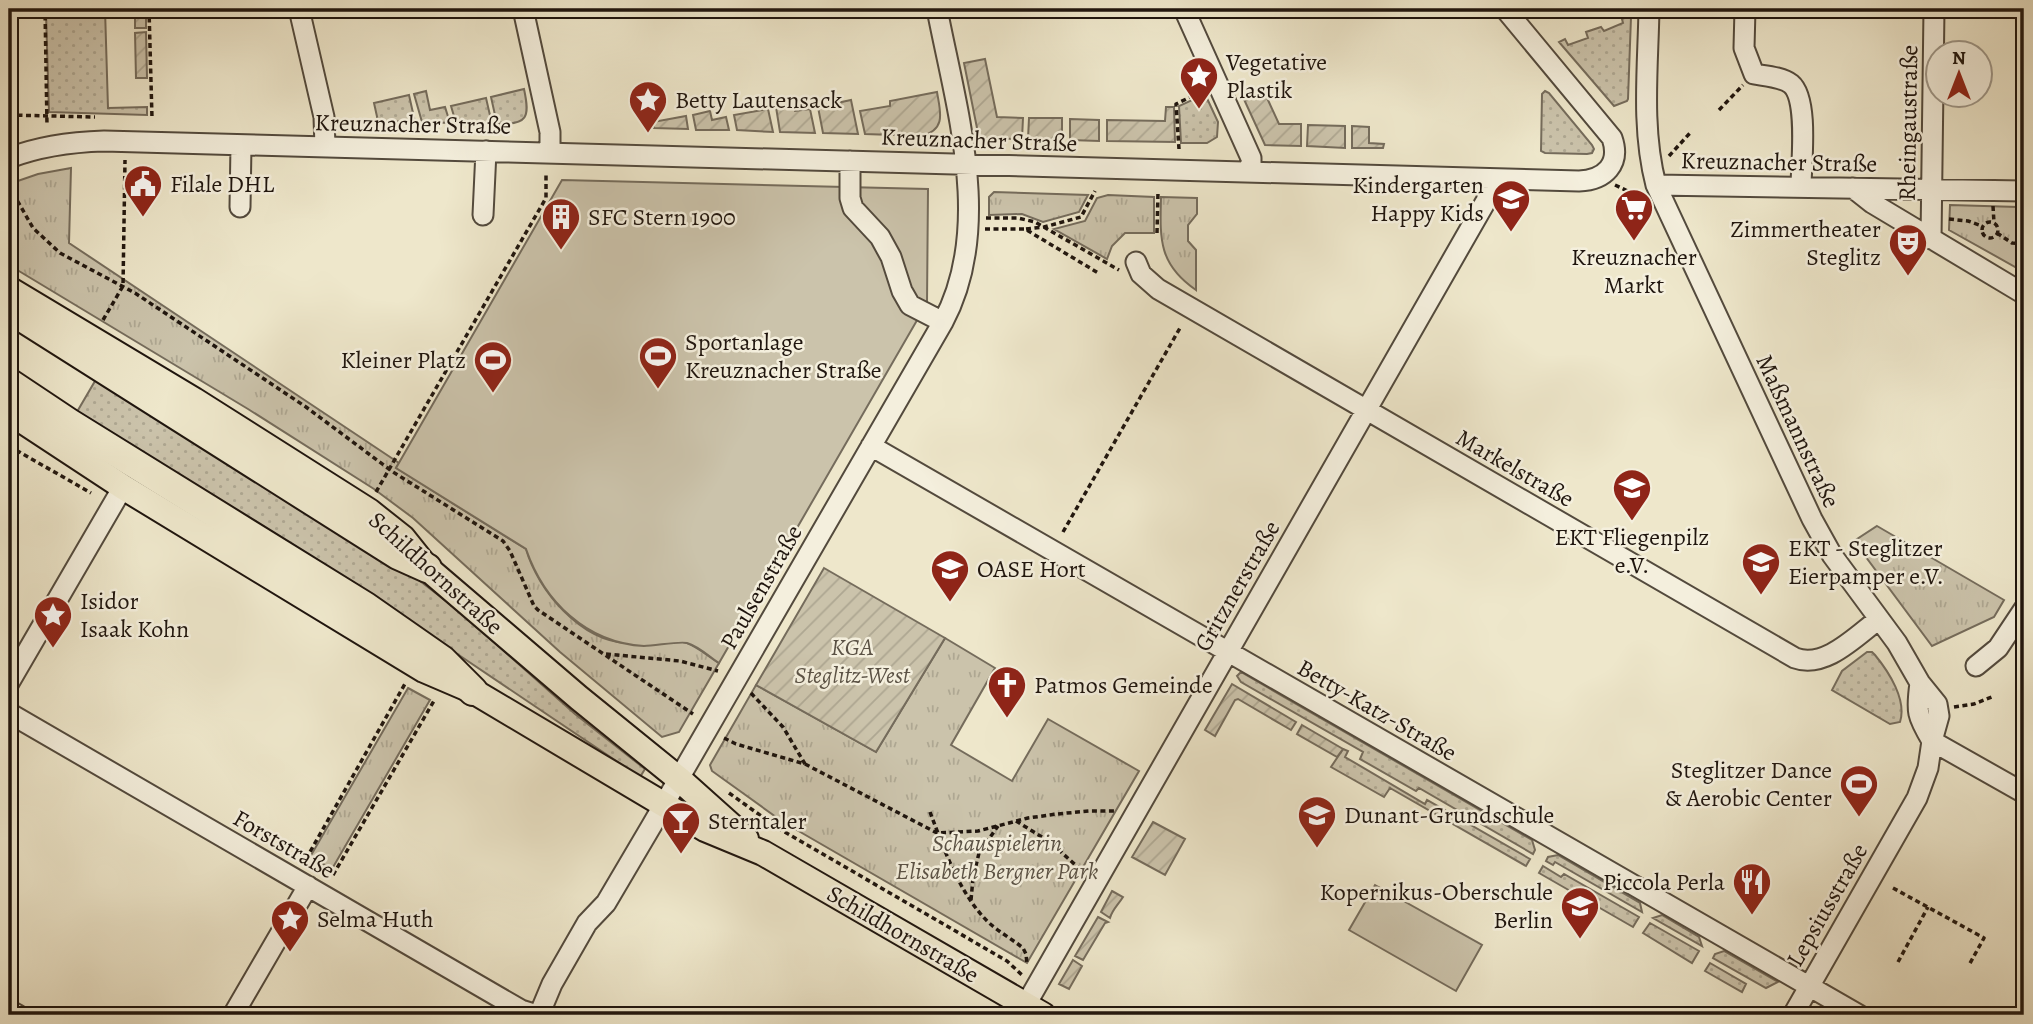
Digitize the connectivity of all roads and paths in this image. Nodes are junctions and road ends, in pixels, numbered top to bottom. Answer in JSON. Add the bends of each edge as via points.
{"nodes":[{"id":1,"x":26,"y":9,"type":"edge"},
{"id":2,"x":149,"y":9,"type":"edge"},
{"id":3,"x":299,"y":9,"type":"edge"},
{"id":4,"x":523,"y":9,"type":"edge"},
{"id":5,"x":937,"y":9,"type":"edge"},
{"id":6,"x":1184,"y":9,"type":"edge"},
{"id":7,"x":1505,"y":9,"type":"edge"},
{"id":8,"x":1649,"y":9,"type":"edge"},
{"id":9,"x":1745,"y":9,"type":"edge"},
{"id":10,"x":1934,"y":9,"type":"edge"},
{"id":11,"x":9,"y":10,"type":"edge"},
{"id":12,"x":1754,"y":74,"type":"junction"},
{"id":13,"x":1206,"y":89,"type":"dead end"},
{"id":14,"x":1719,"y":110,"type":"dead end"},
{"id":15,"x":9,"y":115,"type":"edge"},
{"id":16,"x":47,"y":116,"type":"junction"},
{"id":17,"x":95,"y":117,"type":"dead end"},
{"id":18,"x":152,"y":118,"type":"dead end"},
{"id":19,"x":47,"y":125,"type":"dead end"},
{"id":20,"x":1690,"y":133,"type":"dead end"},
{"id":21,"x":241,"y":145,"type":"junction"},
{"id":22,"x":325,"y":147,"type":"junction"},
{"id":23,"x":1179,"y":149,"type":"dead end"},
{"id":24,"x":486,"y":151,"type":"junction"},
{"id":25,"x":550,"y":152,"type":"junction"},
{"id":26,"x":1669,"y":156,"type":"dead end"},
{"id":27,"x":9,"y":158,"type":"edge"},
{"id":28,"x":125,"y":160,"type":"dead end"},
{"id":29,"x":850,"y":161,"type":"junction"},
{"id":30,"x":967,"y":164,"type":"junction"},
{"id":31,"x":1251,"y":171,"type":"junction"},
{"id":32,"x":546,"y":172,"type":"dead end"},
{"id":33,"x":1602,"y":175,"type":"junction"},
{"id":34,"x":1490,"y":179,"type":"junction"},
{"id":35,"x":1656,"y":185,"type":"junction"},
{"id":36,"x":9,"y":186,"type":"edge"},
{"id":37,"x":1801,"y":187,"type":"junction"},
{"id":38,"x":1853,"y":188,"type":"junction"},
{"id":39,"x":1932,"y":189,"type":"junction"},
{"id":40,"x":1095,"y":191,"type":"dead end"},
{"id":41,"x":2024,"y":191,"type":"edge"},
{"id":42,"x":1158,"y":192,"type":"dead end"},
{"id":43,"x":1993,"y":204,"type":"dead end"},
{"id":44,"x":2024,"y":205,"type":"edge"},
{"id":45,"x":240,"y":207,"type":"dead end"},
{"id":46,"x":483,"y":215,"type":"dead end"},
{"id":47,"x":1947,"y":219,"type":"dead end"},
{"id":48,"x":1994,"y":223,"type":"junction"},
{"id":49,"x":975,"y":224,"type":"junction"},
{"id":50,"x":1044,"y":226,"type":"junction"},
{"id":51,"x":1983,"y":226,"type":"junction"},
{"id":52,"x":1025,"y":229,"type":"junction"},
{"id":53,"x":1157,"y":233,"type":"dead end"},
{"id":54,"x":1997,"y":233,"type":"junction"},
{"id":55,"x":1931,"y":239,"type":"junction"},
{"id":56,"x":2024,"y":244,"type":"edge"},
{"id":57,"x":1139,"y":268,"type":"joint"},
{"id":58,"x":1100,"y":274,"type":"dead end"},
{"id":59,"x":2024,"y":277,"type":"edge"},
{"id":60,"x":123,"y":286,"type":"junction"},
{"id":61,"x":9,"y":289,"type":"edge"},
{"id":62,"x":2024,"y":294,"type":"edge"},
{"id":63,"x":911,"y":305,"type":"junction"},
{"id":64,"x":890,"y":306,"type":"dead end"},
{"id":65,"x":9,"y":309,"type":"edge"},
{"id":66,"x":943,"y":322,"type":"junction"},
{"id":67,"x":101,"y":323,"type":"dead end"},
{"id":68,"x":1180,"y":328,"type":"dead end"},
{"id":69,"x":9,"y":383,"type":"edge"},
{"id":70,"x":1366,"y":410,"type":"junction"},
{"id":71,"x":9,"y":412,"type":"edge"},
{"id":72,"x":9,"y":446,"type":"edge"},
{"id":73,"x":871,"y":446,"type":"junction"},
{"id":74,"x":389,"y":469,"type":"junction"},
{"id":75,"x":123,"y":487,"type":"junction"},
{"id":76,"x":375,"y":493,"type":"dead end"},
{"id":77,"x":93,"y":494,"type":"dead end"},
{"id":78,"x":1063,"y":532,"type":"dead end"},
{"id":79,"x":427,"y":568,"type":"junction"},
{"id":80,"x":2024,"y":609,"type":"edge"},
{"id":81,"x":1879,"y":620,"type":"junction"},
{"id":82,"x":1228,"y":652,"type":"junction"},
{"id":83,"x":604,"y":654,"type":"junction"},
{"id":84,"x":1976,"y":666,"type":"dead end"},
{"id":85,"x":718,"y":671,"type":"dead end"},
{"id":86,"x":406,"y":682,"type":"dead end"},
{"id":87,"x":9,"y":683,"type":"edge"},
{"id":88,"x":473,"y":691,"type":"junction"},
{"id":89,"x":749,"y":691,"type":"dead end"},
{"id":90,"x":1994,"y":696,"type":"dead end"},
{"id":91,"x":435,"y":699,"type":"dead end"},
{"id":92,"x":1952,"y":708,"type":"dead end"},
{"id":93,"x":9,"y":713,"type":"edge"},
{"id":94,"x":693,"y":714,"type":"dead end"},
{"id":95,"x":722,"y":737,"type":"dead end"},
{"id":96,"x":1932,"y":741,"type":"junction"},
{"id":97,"x":805,"y":764,"type":"junction"},
{"id":98,"x":679,"y":779,"type":"junction"},
{"id":99,"x":726,"y":791,"type":"dead end"},
{"id":100,"x":2024,"y":793,"type":"edge"},
{"id":101,"x":664,"y":805,"type":"junction"},
{"id":102,"x":930,"y":812,"type":"dead end"},
{"id":103,"x":1119,"y":812,"type":"dead end"},
{"id":104,"x":1016,"y":821,"type":"junction"},
{"id":105,"x":998,"y":826,"type":"junction"},
{"id":106,"x":937,"y":834,"type":"junction"},
{"id":107,"x":763,"y":853,"type":"junction"},
{"id":108,"x":306,"y":859,"type":"dead end"},
{"id":109,"x":1084,"y":872,"type":"dead end"},
{"id":110,"x":333,"y":875,"type":"dead end"},
{"id":111,"x":308,"y":886,"type":"junction"},
{"id":112,"x":1893,"y":887,"type":"dead end"},
{"id":113,"x":971,"y":900,"type":"junction"},
{"id":114,"x":1928,"y":907,"type":"junction"},
{"id":115,"x":1898,"y":962,"type":"dead end"},
{"id":116,"x":1969,"y":965,"type":"dead end"},
{"id":117,"x":1028,"y":969,"type":"dead end"},
{"id":118,"x":1024,"y":978,"type":"dead end"},
{"id":119,"x":1809,"y":986,"type":"junction"},
{"id":120,"x":9,"y":1010,"type":"edge"},
{"id":121,"x":1029,"y":1012,"type":"edge"},
{"id":122,"x":18,"y":1015,"type":"edge"},
{"id":123,"x":233,"y":1015,"type":"edge"},
{"id":124,"x":538,"y":1015,"type":"edge"},
{"id":125,"x":1793,"y":1015,"type":"edge"},
{"id":126,"x":1859,"y":1015,"type":"edge"}],
"edges":[{"from":1,"to":11,"type":"path"},
{"from":1,"to":16,"type":"path","via":[[45,9]]},
{"from":2,"to":18,"type":"path"},
{"from":3,"to":22,"type":"street","via":[[324,117]]},
{"from":4,"to":25,"type":"street","via":[[550,132]]},
{"from":5,"to":30,"type":"street","name":"Paulsenstraße"},
{"from":6,"to":31,"type":"street","via":[[1251,158]]},
{"from":7,"to":33,"type":"street","via":[[1612,138],[1614,158]]},
{"from":8,"to":35,"type":"street","name":"Maßmannstraße","via":[[1647,137]]},
{"from":9,"to":12,"type":"street","via":[[1744,48]]},
{"from":10,"to":39,"type":"street","name":"Rheingaustraße"},
{"from":12,"to":14,"type":"path"},
{"from":12,"to":37,"type":"street","via":[[1796,88],[1802,118]]},
{"from":13,"to":23,"type":"path","via":[[1177,104]]},
{"from":15,"to":16,"type":"path"},
{"from":16,"to":17,"type":"path"},
{"from":16,"to":19,"type":"path"},
{"from":20,"to":26,"type":"path"},
{"from":21,"to":22,"type":"street","name":"Kreuznacher Straße"},
{"from":21,"to":27,"type":"street","name":"Kreuznacher Straße","via":[[81,142]]},
{"from":21,"to":45,"type":"street"},
{"from":22,"to":24,"type":"street","name":"Kreuznacher Straße"},
{"from":24,"to":25,"type":"street","name":"Kreuznacher Straße"},
{"from":24,"to":46,"type":"street"},
{"from":25,"to":29,"type":"street","name":"Kreuznacher Straße"},
{"from":28,"to":60,"type":"path"},
{"from":29,"to":30,"type":"street","name":"Kreuznacher Straße"},
{"from":29,"to":63,"type":"street","via":[[853,208],[880,237]]},
{"from":30,"to":31,"type":"street","name":"Kreuznacher Straße"},
{"from":30,"to":49,"type":"street","name":"Paulsenstraße"},
{"from":31,"to":34,"type":"street","name":"Kreuznacher Straße"},
{"from":32,"to":74,"type":"path","via":[[546,198]]},
{"from":33,"to":34,"type":"street","name":"Kreuznacher Straße","via":[[1591,181]]},
{"from":33,"to":35,"type":"path","name":"Kreuznacher Straße","via":[[1648,201]]},
{"from":34,"to":70,"type":"street","name":"Gritznerstraße","via":[[1486,201]]},
{"from":35,"to":37,"type":"street","name":"Kreuznacher Straße"},
{"from":35,"to":81,"type":"street","name":"Maßmannstraße","via":[[1812,519]]},
{"from":36,"to":60,"type":"path","via":[[45,241]]},
{"from":37,"to":38,"type":"street","name":"Kreuznacher Straße"},
{"from":38,"to":39,"type":"street","name":"Kreuznacher Straße"},
{"from":38,"to":55,"type":"street"},
{"from":39,"to":41,"type":"street","name":"Kreuznacher Straße"},
{"from":39,"to":55,"type":"street","name":"Rheingaustraße"},
{"from":40,"to":50,"type":"path","via":[[1082,217]]},
{"from":42,"to":53,"type":"path"},
{"from":43,"to":48,"type":"path"},
{"from":44,"to":56,"type":"path"},
{"from":47,"to":51,"type":"path"},
{"from":48,"to":51,"type":"path"},
{"from":48,"to":54,"type":"path"},
{"from":49,"to":50,"type":"path","via":[[1018,218]]},
{"from":49,"to":52,"type":"path"},
{"from":49,"to":66,"type":"street","name":"Paulsenstraße","via":[[962,276]]},
{"from":50,"to":52,"type":"path"},
{"from":50,"to":57,"type":"path","via":[[1126,274]]},
{"from":51,"to":54,"type":"path","via":[[1986,239]]},
{"from":52,"to":58,"type":"path"},
{"from":54,"to":56,"type":"path","via":[[2012,243]]},
{"from":55,"to":62,"type":"street"},
{"from":56,"to":59,"type":"path"},
{"from":57,"to":70,"type":"street","name":"Markelstraße","via":[[1158,289]]},
{"from":60,"to":67,"type":"path"},
{"from":60,"to":74,"type":"path","via":[[306,407]]},
{"from":61,"to":79,"type":"main road","name":"Schildhornstraße","via":[[369,511],[403,538]]},
{"from":63,"to":64,"type":"street"},
{"from":63,"to":66,"type":"street"},
{"from":65,"to":79,"type":"highway","via":[[398,555]]},
{"from":66,"to":73,"type":"street","name":"Paulsenstraße"},
{"from":68,"to":78,"type":"path"},
{"from":69,"to":88,"type":"highway","via":[[366,607],[442,660]]},
{"from":70,"to":81,"type":"street","name":"Markelstraße","via":[[1795,658],[1825,658]]},
{"from":70,"to":82,"type":"street","name":"Gritznerstraße"},
{"from":71,"to":75,"type":"main road","name":"Schildhornstraße"},
{"from":72,"to":77,"type":"path"},
{"from":73,"to":82,"type":"street","name":"Betty-Katz-Straße"},
{"from":73,"to":98,"type":"street","name":"Paulsenstraße"},
{"from":74,"to":76,"type":"path"},
{"from":74,"to":83,"type":"path","via":[[503,541],[538,610]]},
{"from":75,"to":87,"type":"street"},
{"from":75,"to":88,"type":"main road","name":"Schildhornstraße","via":[[424,670]]},
{"from":79,"to":98,"type":"main road","name":"Schildhornstraße"},
{"from":80,"to":84,"type":"street","via":[[1998,648]]},
{"from":81,"to":96,"type":"street","name":"Maßmannstraße","via":[[1920,683],[1919,718]]},
{"from":82,"to":119,"type":"street","name":"Betty-Katz-Straße"},
{"from":82,"to":121,"type":"street","name":"Gritznerstraße"},
{"from":83,"to":85,"type":"path","via":[[680,661]]},
{"from":83,"to":94,"type":"path"},
{"from":86,"to":108,"type":"path"},
{"from":88,"to":101,"type":"main road","name":"Schildhornstraße"},
{"from":89,"to":97,"type":"path","via":[[783,727]]},
{"from":90,"to":92,"type":"path"},
{"from":91,"to":110,"type":"path"},
{"from":93,"to":111,"type":"street","name":"Forststraße"},
{"from":95,"to":97,"type":"path"},
{"from":96,"to":100,"type":"street"},
{"from":96,"to":119,"type":"street","name":"Lepsiusstraße","via":[[1917,798]]},
{"from":97,"to":106,"type":"path"},
{"from":98,"to":101,"type":"street","name":"Paulsenstraße"},
{"from":98,"to":107,"type":"main road","name":"Schildhornstraße"},
{"from":99,"to":118,"type":"path","via":[[778,828],[1007,961]]},
{"from":101,"to":107,"type":"main road","name":"Schildhornstraße","via":[[705,829]]},
{"from":101,"to":124,"type":"street","name":"Paulsenstraße","via":[[606,902],[587,923]]},
{"from":102,"to":106,"type":"path"},
{"from":103,"to":104,"type":"path","via":[[1073,812]]},
{"from":104,"to":105,"type":"path"},
{"from":104,"to":109,"type":"path","via":[[1050,842]]},
{"from":105,"to":106,"type":"path"},
{"from":105,"to":113,"type":"path","via":[[979,853]]},
{"from":106,"to":113,"type":"path"},
{"from":107,"to":121,"type":"main road","name":"Schildhornstraße"},
{"from":111,"to":123,"type":"street"},
{"from":111,"to":124,"type":"street","name":"Forststraße","via":[[521,1010]]},
{"from":112,"to":114,"type":"path"},
{"from":113,"to":117,"type":"path","via":[[987,921],[1023,948]]},
{"from":114,"to":115,"type":"path"},
{"from":114,"to":116,"type":"path","via":[[1984,938]]},
{"from":119,"to":125,"type":"street","name":"Lepsiusstraße"},
{"from":119,"to":126,"type":"street","name":"Betty-Katz-Straße"},
{"from":120,"to":122,"type":"street"}]}
